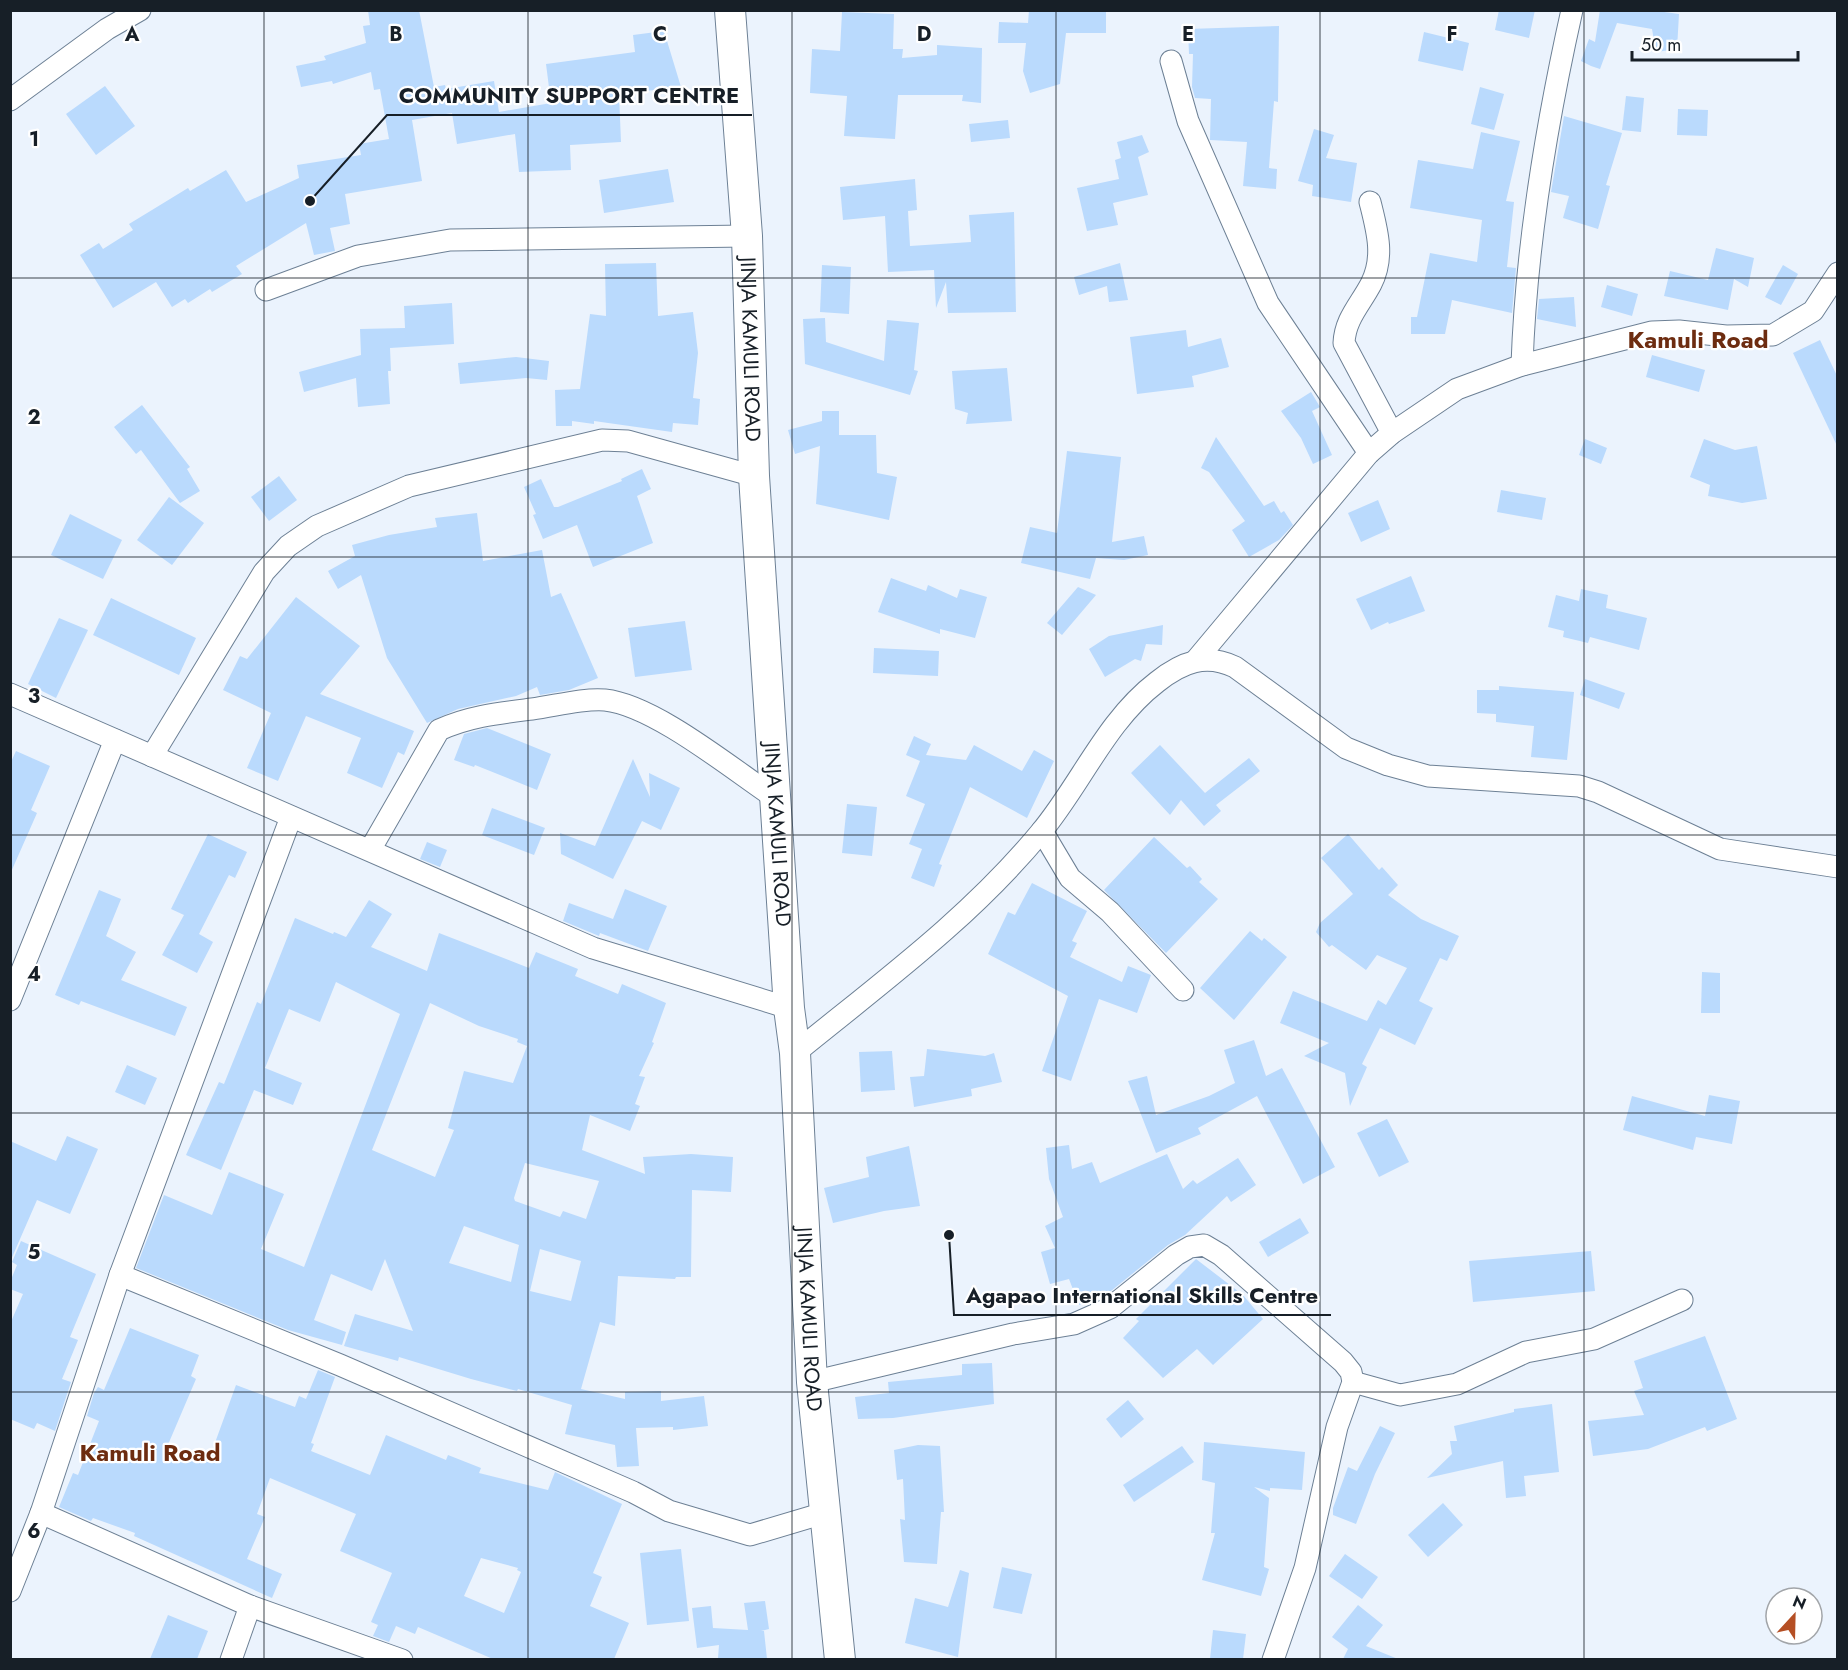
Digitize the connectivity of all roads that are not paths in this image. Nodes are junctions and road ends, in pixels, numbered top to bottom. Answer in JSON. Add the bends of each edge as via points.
{"nodes":[{"id":1,"x":140,"y":10,"type":"edge"},
{"id":2,"x":730,"y":10,"type":"edge"},
{"id":3,"x":1572,"y":10,"type":"edge"},
{"id":4,"x":1171,"y":62,"type":"dead end"},
{"id":5,"x":10,"y":100,"type":"edge"},
{"id":6,"x":1370,"y":202,"type":"dead end"},
{"id":7,"x":747,"y":236,"type":"junction"},
{"id":8,"x":1838,"y":273,"type":"edge"},
{"id":9,"x":266,"y":290,"type":"dead end"},
{"id":10,"x":1522,"y":365,"type":"junction"},
{"id":11,"x":1392,"y":433,"type":"junction"},
{"id":12,"x":1369,"y":453,"type":"junction"},
{"id":13,"x":754,"y":476,"type":"junction"},
{"id":14,"x":1196,"y":660,"type":"junction"},
{"id":15,"x":10,"y":694,"type":"edge"},
{"id":16,"x":115,"y":740,"type":"junction"},
{"id":17,"x":152,"y":756,"type":"junction"},
{"id":18,"x":774,"y":797,"type":"junction"},
{"id":19,"x":291,"y":817,"type":"junction"},
{"id":20,"x":1042,"y":831,"type":"junction"},
{"id":21,"x":370,"y":850,"type":"junction"},
{"id":22,"x":1838,"y":867,"type":"edge"},
{"id":23,"x":1183,"y":990,"type":"dead end"},
{"id":24,"x":10,"y":1000,"type":"edge"},
{"id":25,"x":789,"y":1008,"type":"junction"},
{"id":26,"x":795,"y":1053,"type":"junction"},
{"id":27,"x":120,"y":1275,"type":"junction"},
{"id":28,"x":1682,"y":1300,"type":"dead end"},
{"id":29,"x":812,"y":1382,"type":"junction"},
{"id":30,"x":1353,"y":1382,"type":"junction"},
{"id":31,"x":41,"y":1513,"type":"junction"},
{"id":32,"x":824,"y":1513,"type":"junction"},
{"id":33,"x":10,"y":1591,"type":"edge"},
{"id":34,"x":250,"y":1606,"type":"junction"},
{"id":35,"x":231,"y":1659,"type":"edge"},
{"id":36,"x":402,"y":1659,"type":"edge"},
{"id":37,"x":840,"y":1659,"type":"edge"},
{"id":38,"x":1273,"y":1659,"type":"edge"}],
"edges":[{"from":1,"to":5,"type":"street","via":[[107,29]]},
{"from":2,"to":7,"type":"main road","name":"JINJA KAMULI ROAD"},
{"from":3,"to":10,"type":"street","via":[[1533,232]]},
{"from":4,"to":12,"type":"street","via":[[1188,121],[1268,303]]},
{"from":6,"to":11,"type":"street","via":[[1380,241],[1377,264],[1371,284],[1350,317],[1344,343]]},
{"from":7,"to":9,"type":"street","via":[[450,240],[358,256]]},
{"from":7,"to":13,"type":"main road","name":"JINJA KAMULI ROAD"},
{"from":8,"to":10,"type":"street","via":[[1813,311],[1773,335],[1652,332]]},
{"from":10,"to":11,"type":"street","via":[[1457,389]]},
{"from":11,"to":12,"type":"street"},
{"from":12,"to":14,"type":"street"},
{"from":13,"to":17,"type":"street","via":[[628,441],[602,440],[409,486],[317,525],[288,546],[264,572]]},
{"from":13,"to":18,"type":"main road","name":"JINJA KAMULI ROAD"},
{"from":14,"to":20,"type":"street","via":[[1157,681],[1124,713]]},
{"from":14,"to":22,"type":"street","via":[[1221,660],[1346,748],[1388,765],[1428,776],[1579,786],[1720,849]]},
{"from":15,"to":16,"type":"street"},
{"from":16,"to":17,"type":"street"},
{"from":16,"to":24,"type":"street"},
{"from":17,"to":19,"type":"street"},
{"from":18,"to":21,"type":"street","via":[[633,706],[603,700],[481,716],[439,730]]},
{"from":18,"to":25,"type":"main road","name":"JINJA KAMULI ROAD"},
{"from":19,"to":21,"type":"street"},
{"from":19,"to":27,"type":"street"},
{"from":20,"to":23,"type":"street","via":[[1070,878],[1110,912]]},
{"from":20,"to":26,"type":"street","via":[[967,912]]},
{"from":21,"to":25,"type":"street","via":[[593,948]]},
{"from":25,"to":26,"type":"main road","name":"JINJA KAMULI ROAD"},
{"from":26,"to":29,"type":"main road","name":"JINJA KAMULI ROAD"},
{"from":27,"to":31,"type":"street"},
{"from":27,"to":32,"type":"street","via":[[370,1378],[669,1511],[750,1535]]},
{"from":28,"to":30,"type":"street","via":[[1594,1339],[1526,1352],[1457,1384],[1400,1395]]},
{"from":29,"to":30,"type":"street","via":[[1013,1334],[1074,1324],[1110,1308],[1176,1255],[1204,1245],[1221,1254],[1343,1362]]},
{"from":29,"to":32,"type":"main road","name":"JINJA KAMULI ROAD"},
{"from":30,"to":38,"type":"street","via":[[1337,1427],[1305,1568]]},
{"from":31,"to":33,"type":"street"},
{"from":31,"to":34,"type":"street"},
{"from":32,"to":37,"type":"main road","name":"JINJA KAMULI ROAD"},
{"from":34,"to":35,"type":"street"},
{"from":34,"to":36,"type":"street"}]}
